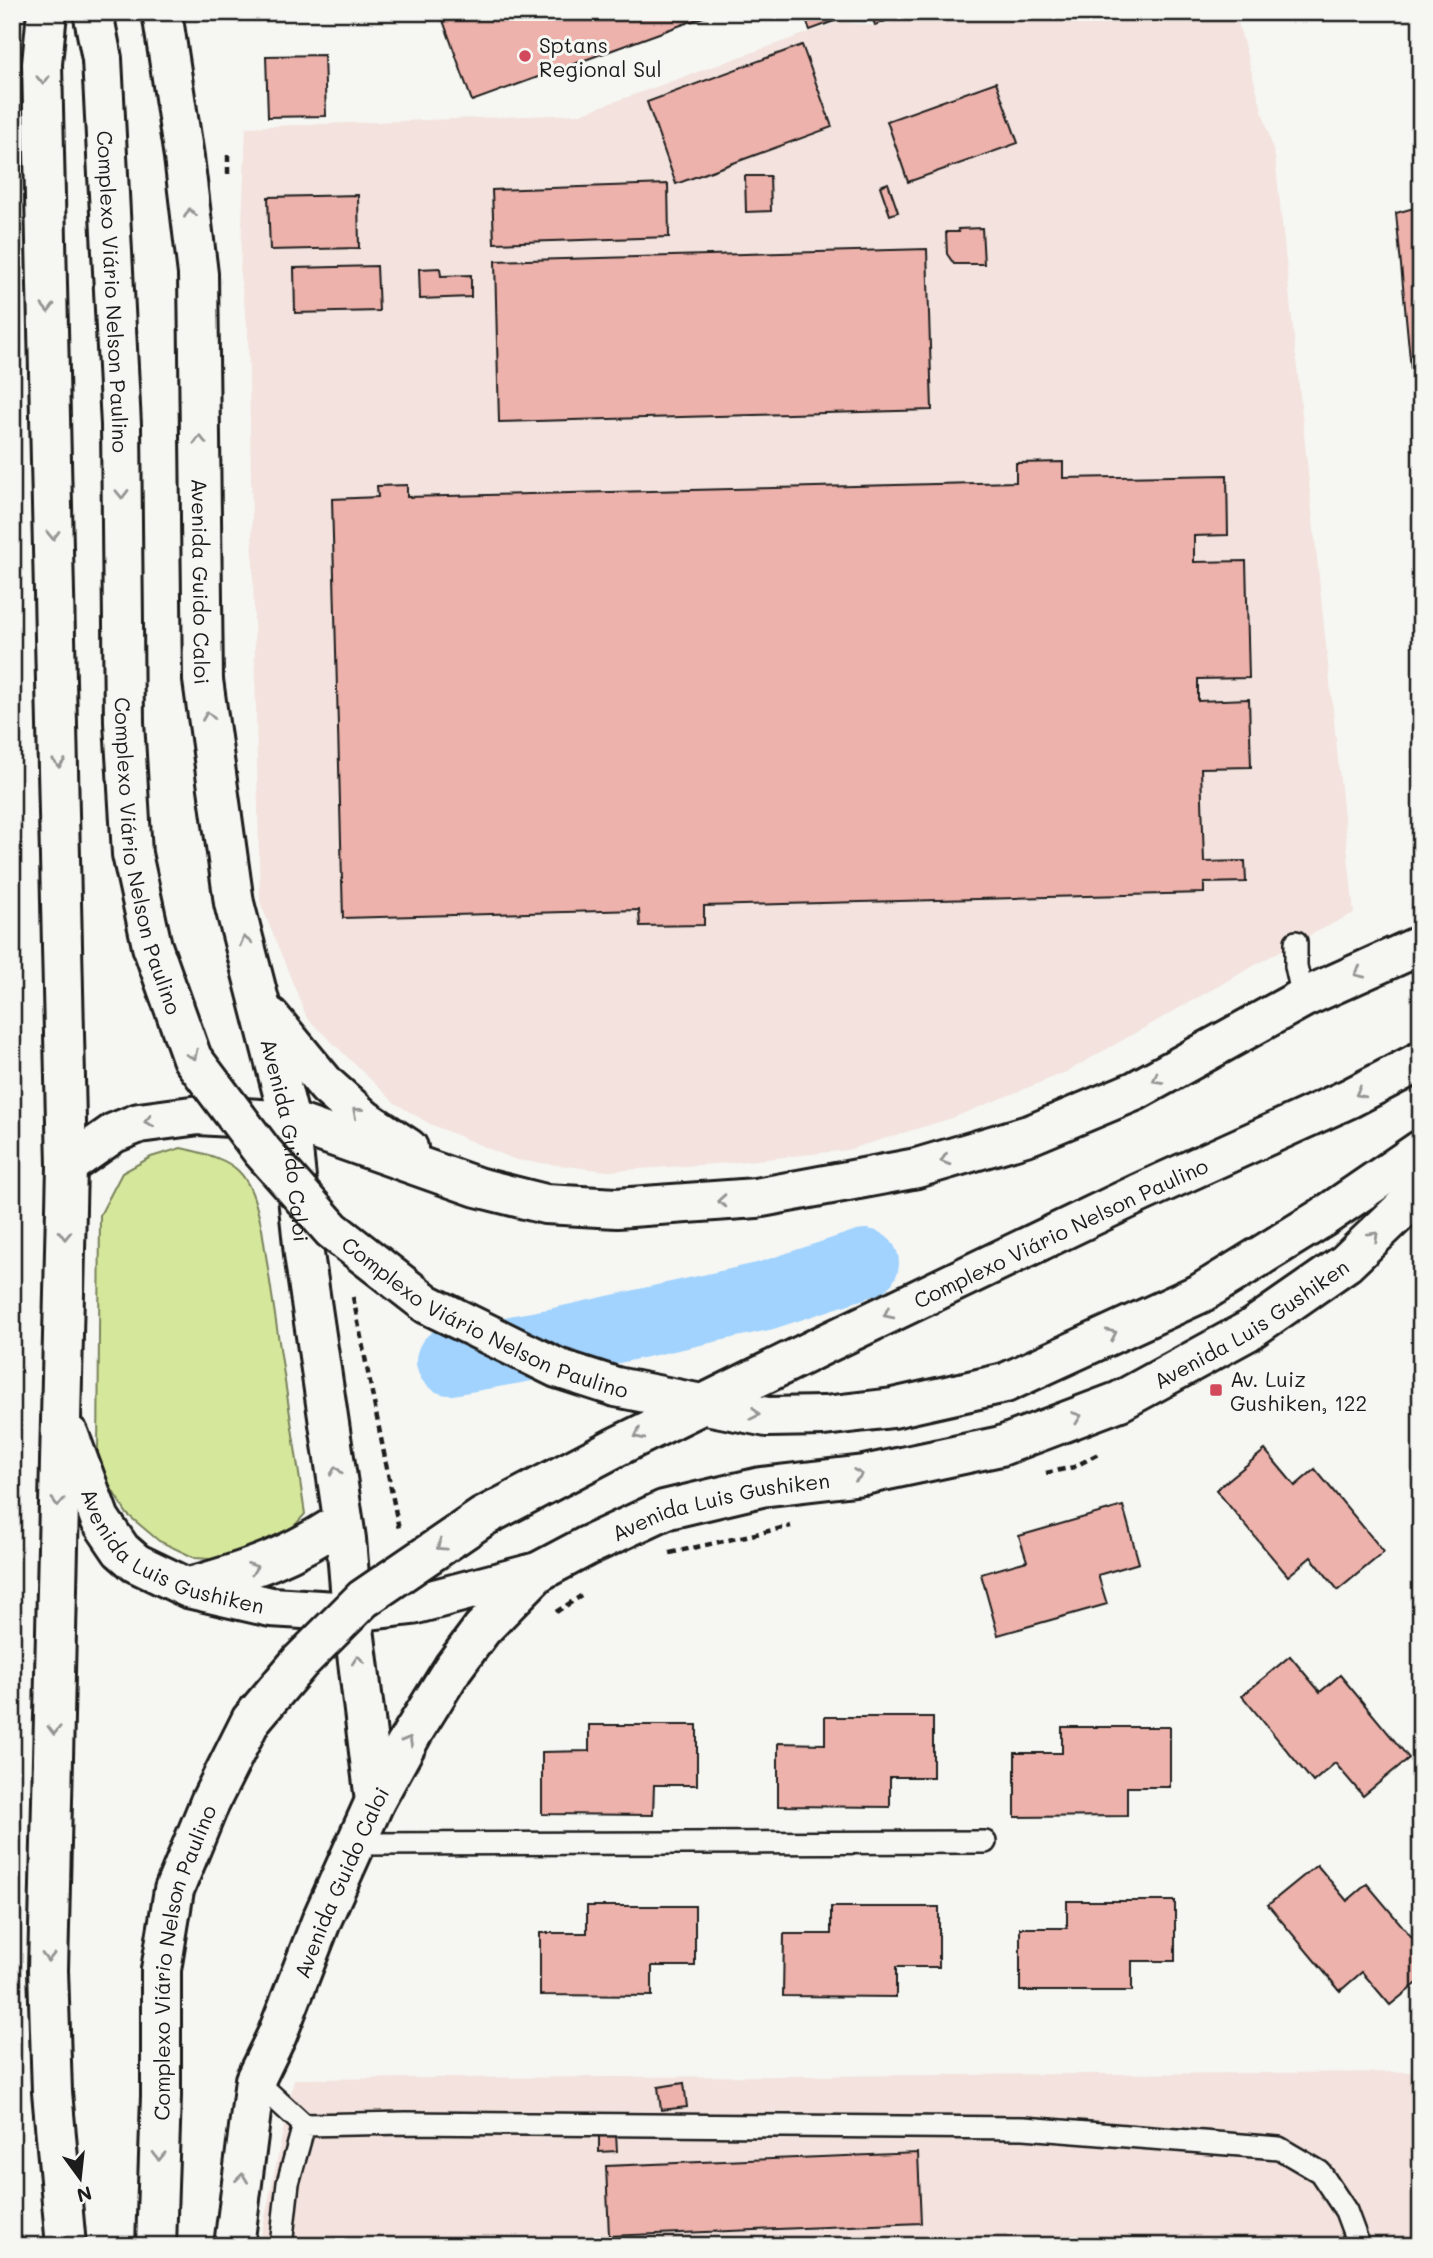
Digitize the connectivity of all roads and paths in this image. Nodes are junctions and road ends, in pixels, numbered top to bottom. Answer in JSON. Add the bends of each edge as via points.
{"nodes":[{"id":1,"x":47,"y":12,"type":"edge"},
{"id":2,"x":93,"y":12,"type":"edge"},
{"id":3,"x":162,"y":12,"type":"edge"},
{"id":4,"x":228,"y":155,"type":"dead end"},
{"id":5,"x":229,"y":182,"type":"dead end"},
{"id":6,"x":1296,"y":942,"type":"dead end"},
{"id":7,"x":1421,"y":945,"type":"edge"},
{"id":8,"x":1304,"y":998,"type":"junction"},
{"id":9,"x":262,"y":1007,"type":"junction"},
{"id":10,"x":1421,"y":1061,"type":"edge"},
{"id":11,"x":290,"y":1121,"type":"junction"},
{"id":12,"x":1421,"y":1150,"type":"edge"},
{"id":13,"x":66,"y":1166,"type":"junction"},
{"id":14,"x":477,"y":1187,"type":"junction"},
{"id":15,"x":1421,"y":1191,"type":"edge"},
{"id":16,"x":352,"y":1292,"type":"dead end"},
{"id":17,"x":60,"y":1410,"type":"junction"},
{"id":18,"x":343,"y":1521,"type":"junction"},
{"id":19,"x":401,"y":1537,"type":"dead end"},
{"id":20,"x":538,"y":1572,"type":"junction"},
{"id":21,"x":188,"y":1588,"type":"junction"},
{"id":22,"x":352,"y":1612,"type":"junction"},
{"id":23,"x":375,"y":1801,"type":"junction"},
{"id":24,"x":985,"y":1842,"type":"dead end"},
{"id":25,"x":356,"y":1844,"type":"junction"},
{"id":26,"x":255,"y":2080,"type":"junction"},
{"id":27,"x":304,"y":2125,"type":"junction"},
{"id":28,"x":156,"y":2236,"type":"edge"},
{"id":29,"x":66,"y":2246,"type":"edge"},
{"id":30,"x":234,"y":2246,"type":"edge"},
{"id":31,"x":281,"y":2246,"type":"edge"},
{"id":32,"x":1359,"y":2246,"type":"edge"}],
"edges":[{"from":1,"to":13,"type":"main road","one_way":true,"via":[[42,64]]},
{"from":2,"to":12,"type":"main road","name":"Complexo Viário Nelson Paulino","one_way":true,"bridge":true,"via":[[102,59],[121,425],[124,722],[132,854],[152,946],[192,1058],[262,1151],[332,1230],[427,1304],[557,1368],[616,1387],[767,1417],[824,1416],[893,1408],[1005,1382],[1200,1293]]},
{"from":9,"to":3,"type":"main road","name":"Avenida Guido Caloi","one_way":true,"via":[[234,903],[203,680],[198,274]]},
{"from":4,"to":5,"type":"path"},
{"from":6,"to":8,"type":"lane"},
{"from":7,"to":8,"type":"main road","one_way":true},
{"from":8,"to":14,"type":"main road","one_way":true,"via":[[1135,1091],[1032,1134],[916,1168],[756,1198],[617,1209],[545,1204]]},
{"from":9,"to":11,"type":"main road","name":"Avenida Guido Caloi"},
{"from":14,"to":9,"type":"main road","one_way":true,"via":[[402,1146],[365,1119],[327,1086]]},
{"from":10,"to":28,"type":"main road","name":"Complexo Viário Nelson Paulino","one_way":true,"bridge":true,"via":[[616,1447],[483,1517],[363,1599],[251,1720],[209,1802],[174,1891],[161,1970]]},
{"from":11,"to":13,"type":"main road","one_way":true,"via":[[199,1115],[139,1122]]},
{"from":11,"to":14,"type":"main road"},
{"from":18,"to":11,"type":"main road","name":"Avenida Guido Caloi","one_way":true,"via":[[304,1254]]},
{"from":13,"to":17,"type":"main road","one_way":true},
{"from":20,"to":15,"type":"main road","name":"Avenida Luis Gushiken","one_way":true,"via":[[663,1510],[761,1487],[864,1475],[1001,1446],[1120,1401],[1248,1331],[1346,1263]]},
{"from":16,"to":19,"type":"path"},
{"from":17,"to":21,"type":"main road","name":"Avenida Luis Gushiken","via":[[85,1483],[111,1538],[136,1563]]},
{"from":17,"to":29,"type":"main road","one_way":true,"via":[[48,1970],[52,2092]]},
{"from":21,"to":18,"type":"main road","one_way":true,"via":[[282,1557]]},
{"from":18,"to":22,"type":"main road","name":"Avenida Guido Caloi"},
{"from":20,"to":22,"type":"main road","name":"Avenida Luis Gushiken","via":[[412,1605]]},
{"from":23,"to":20,"type":"main road","one_way":true,"via":[[453,1668],[482,1629]]},
{"from":21,"to":22,"type":"main road","name":"Avenida Luis Gushiken","via":[[271,1607]]},
{"from":23,"to":22,"type":"main road","name":"Avenida Guido Caloi","one_way":true},
{"from":23,"to":25,"type":"main road","name":"Avenida Guido Caloi"},
{"from":24,"to":25,"type":"lane"},
{"from":25,"to":26,"type":"main road","name":"Avenida Guido Caloi"},
{"from":26,"to":27,"type":"lane"},
{"from":30,"to":26,"type":"main road","name":"Avenida Guido Caloi","one_way":true},
{"from":27,"to":31,"type":"lane","via":[[288,2183]]},
{"from":27,"to":32,"type":"lane","via":[[1024,2128],[1279,2148],[1320,2172],[1346,2211]]}]}
